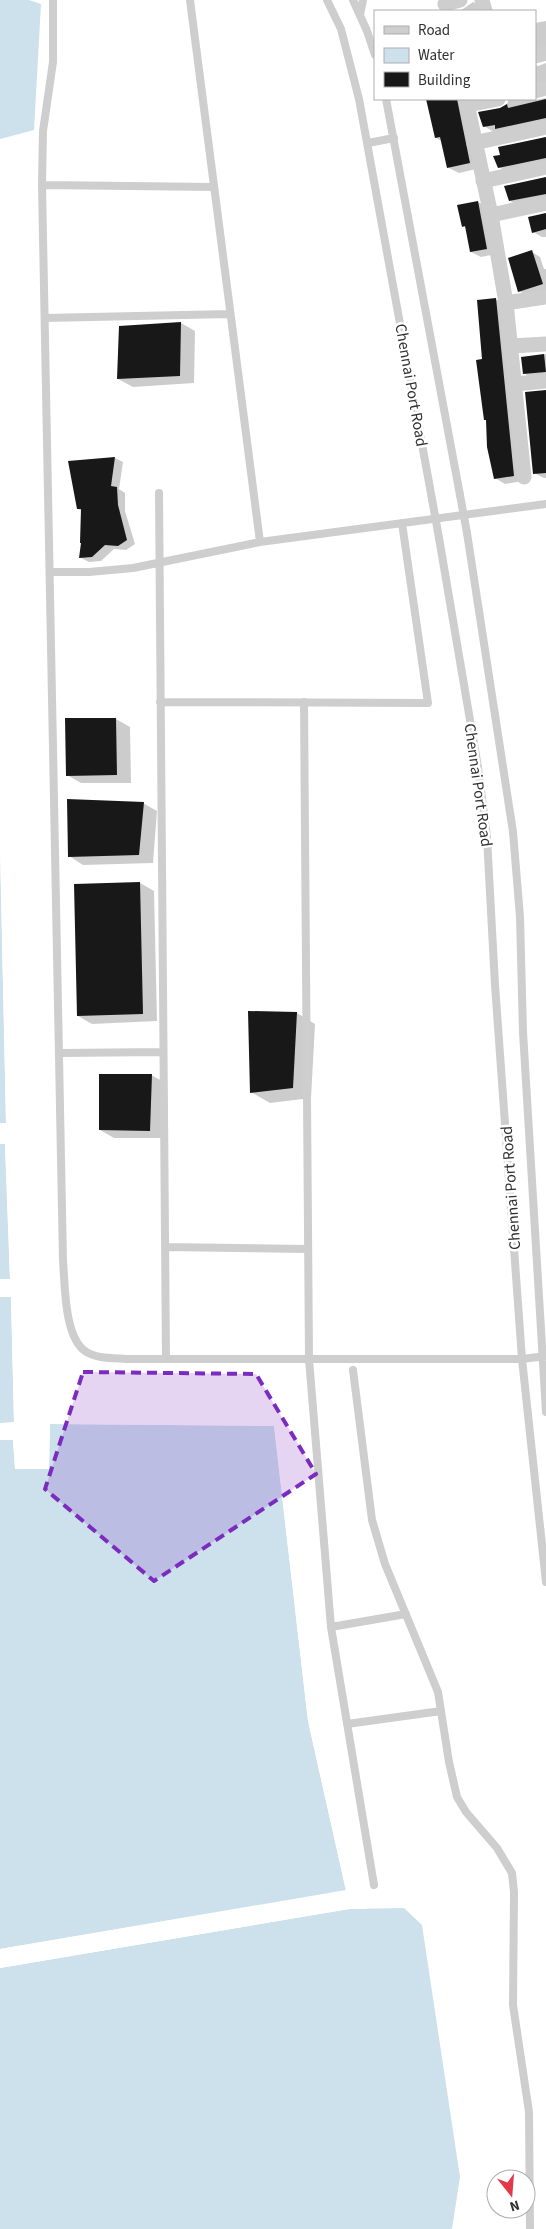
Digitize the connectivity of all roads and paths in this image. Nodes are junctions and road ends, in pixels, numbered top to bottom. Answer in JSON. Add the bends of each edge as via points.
{"nodes":[{"id":1,"x":53,"y":0,"type":"edge"},
{"id":2,"x":190,"y":0,"type":"edge"},
{"id":3,"x":327,"y":0,"type":"edge"},
{"id":4,"x":353,"y":0,"type":"edge"},
{"id":5,"x":363,"y":0,"type":"edge"},
{"id":6,"x":460,"y":0,"type":"edge"},
{"id":7,"x":445,"y":5,"type":"edge"},
{"id":8,"x":360,"y":15,"type":"junction"},
{"id":9,"x":374,"y":52,"type":"edge"},
{"id":10,"x":386,"y":100,"type":"edge"},
{"id":11,"x":488,"y":100,"type":"edge"},
{"id":12,"x":467,"y":102,"type":"edge"},
{"id":13,"x":546,"y":127,"type":"edge"},
{"id":14,"x":394,"y":138,"type":"junction"},
{"id":15,"x":368,"y":143,"type":"junction"},
{"id":16,"x":474,"y":143,"type":"junction"},
{"id":17,"x":546,"y":167,"type":"edge"},
{"id":18,"x":483,"y":181,"type":"junction"},
{"id":19,"x":42,"y":186,"type":"junction"},
{"id":20,"x":214,"y":187,"type":"junction"},
{"id":21,"x":546,"y":204,"type":"edge"},
{"id":22,"x":491,"y":215,"type":"junction"},
{"id":23,"x":546,"y":297,"type":"edge"},
{"id":24,"x":506,"y":302,"type":"junction"},
{"id":25,"x":230,"y":314,"type":"junction"},
{"id":26,"x":45,"y":318,"type":"junction"},
{"id":27,"x":546,"y":344,"type":"edge"},
{"id":28,"x":511,"y":346,"type":"junction"},
{"id":29,"x":546,"y":381,"type":"edge"},
{"id":30,"x":515,"y":384,"type":"junction"},
{"id":31,"x":524,"y":477,"type":"dead end"},
{"id":32,"x":158,"y":493,"type":"dead end"},
{"id":33,"x":546,"y":504,"type":"edge"},
{"id":34,"x":402,"y":523,"type":"junction"},
{"id":35,"x":260,"y":542,"type":"junction"},
{"id":36,"x":159,"y":563,"type":"junction"},
{"id":37,"x":50,"y":572,"type":"junction"},
{"id":38,"x":160,"y":702,"type":"junction"},
{"id":39,"x":304,"y":702,"type":"junction"},
{"id":40,"x":163,"y":1052,"type":"junction"},
{"id":41,"x":60,"y":1053,"type":"junction"},
{"id":42,"x":165,"y":1247,"type":"junction"},
{"id":43,"x":308,"y":1249,"type":"junction"},
{"id":44,"x":544,"y":1347,"type":"edge"},
{"id":45,"x":544,"y":1356,"type":"edge"},
{"id":46,"x":166,"y":1359,"type":"junction"},
{"id":47,"x":309,"y":1359,"type":"junction"},
{"id":48,"x":522,"y":1360,"type":"junction"},
{"id":49,"x":353,"y":1370,"type":"dead end"},
{"id":50,"x":546,"y":1412,"type":"edge"},
{"id":51,"x":546,"y":1582,"type":"edge"},
{"id":52,"x":406,"y":1614,"type":"junction"},
{"id":53,"x":332,"y":1627,"type":"junction"},
{"id":54,"x":441,"y":1711,"type":"junction"},
{"id":55,"x":347,"y":1724,"type":"junction"},
{"id":56,"x":374,"y":1885,"type":"dead end"},
{"id":57,"x":530,"y":2229,"type":"edge"}],
"edges":[{"from":1,"to":19,"type":"lane","via":[[53,62],[43,131]]},
{"from":2,"to":20,"type":"lane"},
{"from":3,"to":15,"type":"lane","name":"Chennai Port Road","via":[[341,29],[354,71]]},
{"from":4,"to":8,"type":"lane"},
{"from":5,"to":8,"type":"lane"},
{"from":6,"to":7,"type":"street"},
{"from":8,"to":9,"type":"lane"},
{"from":10,"to":14,"type":"lane","name":"Chennai Port Road"},
{"from":11,"to":12,"type":"street"},
{"from":12,"to":16,"type":"street"},
{"from":13,"to":16,"type":"street"},
{"from":14,"to":15,"type":"lane"},
{"from":14,"to":44,"type":"lane","name":"Chennai Port Road","bridge":true,"via":[[467,534],[513,832]]},
{"from":15,"to":48,"type":"lane","name":"Chennai Port Road","bridge":true,"via":[[439,538],[487,837]]},
{"from":16,"to":18,"type":"street"},
{"from":17,"to":18,"type":"street"},
{"from":18,"to":22,"type":"street"},
{"from":19,"to":20,"type":"lane"},
{"from":19,"to":26,"type":"lane"},
{"from":20,"to":25,"type":"lane"},
{"from":21,"to":22,"type":"street"},
{"from":22,"to":24,"type":"street"},
{"from":23,"to":24,"type":"street"},
{"from":24,"to":28,"type":"street"},
{"from":25,"to":26,"type":"lane"},
{"from":25,"to":35,"type":"lane"},
{"from":26,"to":37,"type":"lane"},
{"from":27,"to":28,"type":"street"},
{"from":28,"to":30,"type":"street"},
{"from":29,"to":30,"type":"street"},
{"from":30,"to":31,"type":"street"},
{"from":32,"to":36,"type":"lane"},
{"from":33,"to":34,"type":"lane"},
{"from":34,"to":35,"type":"lane"},
{"from":34,"to":39,"type":"lane","via":[[428,703]]},
{"from":35,"to":36,"type":"lane"},
{"from":36,"to":37,"type":"lane","via":[[115,570]]},
{"from":36,"to":38,"type":"lane"},
{"from":37,"to":41,"type":"lane"},
{"from":38,"to":39,"type":"lane"},
{"from":38,"to":40,"type":"lane"},
{"from":39,"to":43,"type":"lane"},
{"from":40,"to":41,"type":"lane"},
{"from":40,"to":42,"type":"lane"},
{"from":41,"to":46,"type":"lane","via":[[63,1261],[73,1335],[78,1345],[96,1356]]},
{"from":42,"to":43,"type":"lane"},
{"from":42,"to":46,"type":"lane"},
{"from":43,"to":47,"type":"lane"},
{"from":44,"to":45,"type":"lane","name":"Chennai Port Road"},
{"from":44,"to":48,"type":"lane"},
{"from":45,"to":48,"type":"lane"},
{"from":45,"to":50,"type":"lane","name":"Chennai Port Road"},
{"from":46,"to":47,"type":"lane"},
{"from":47,"to":48,"type":"lane"},
{"from":47,"to":53,"type":"lane"},
{"from":48,"to":51,"type":"lane","name":"Chennai Port Road"},
{"from":49,"to":52,"type":"lane","via":[[372,1520],[385,1564]]},
{"from":52,"to":53,"type":"lane"},
{"from":52,"to":54,"type":"lane","via":[[438,1692]]},
{"from":53,"to":55,"type":"lane"},
{"from":54,"to":55,"type":"lane"},
{"from":54,"to":57,"type":"lane","via":[[457,1797],[497,1848],[512,1873],[513,2004],[529,2112]]},
{"from":55,"to":56,"type":"lane"}]}
